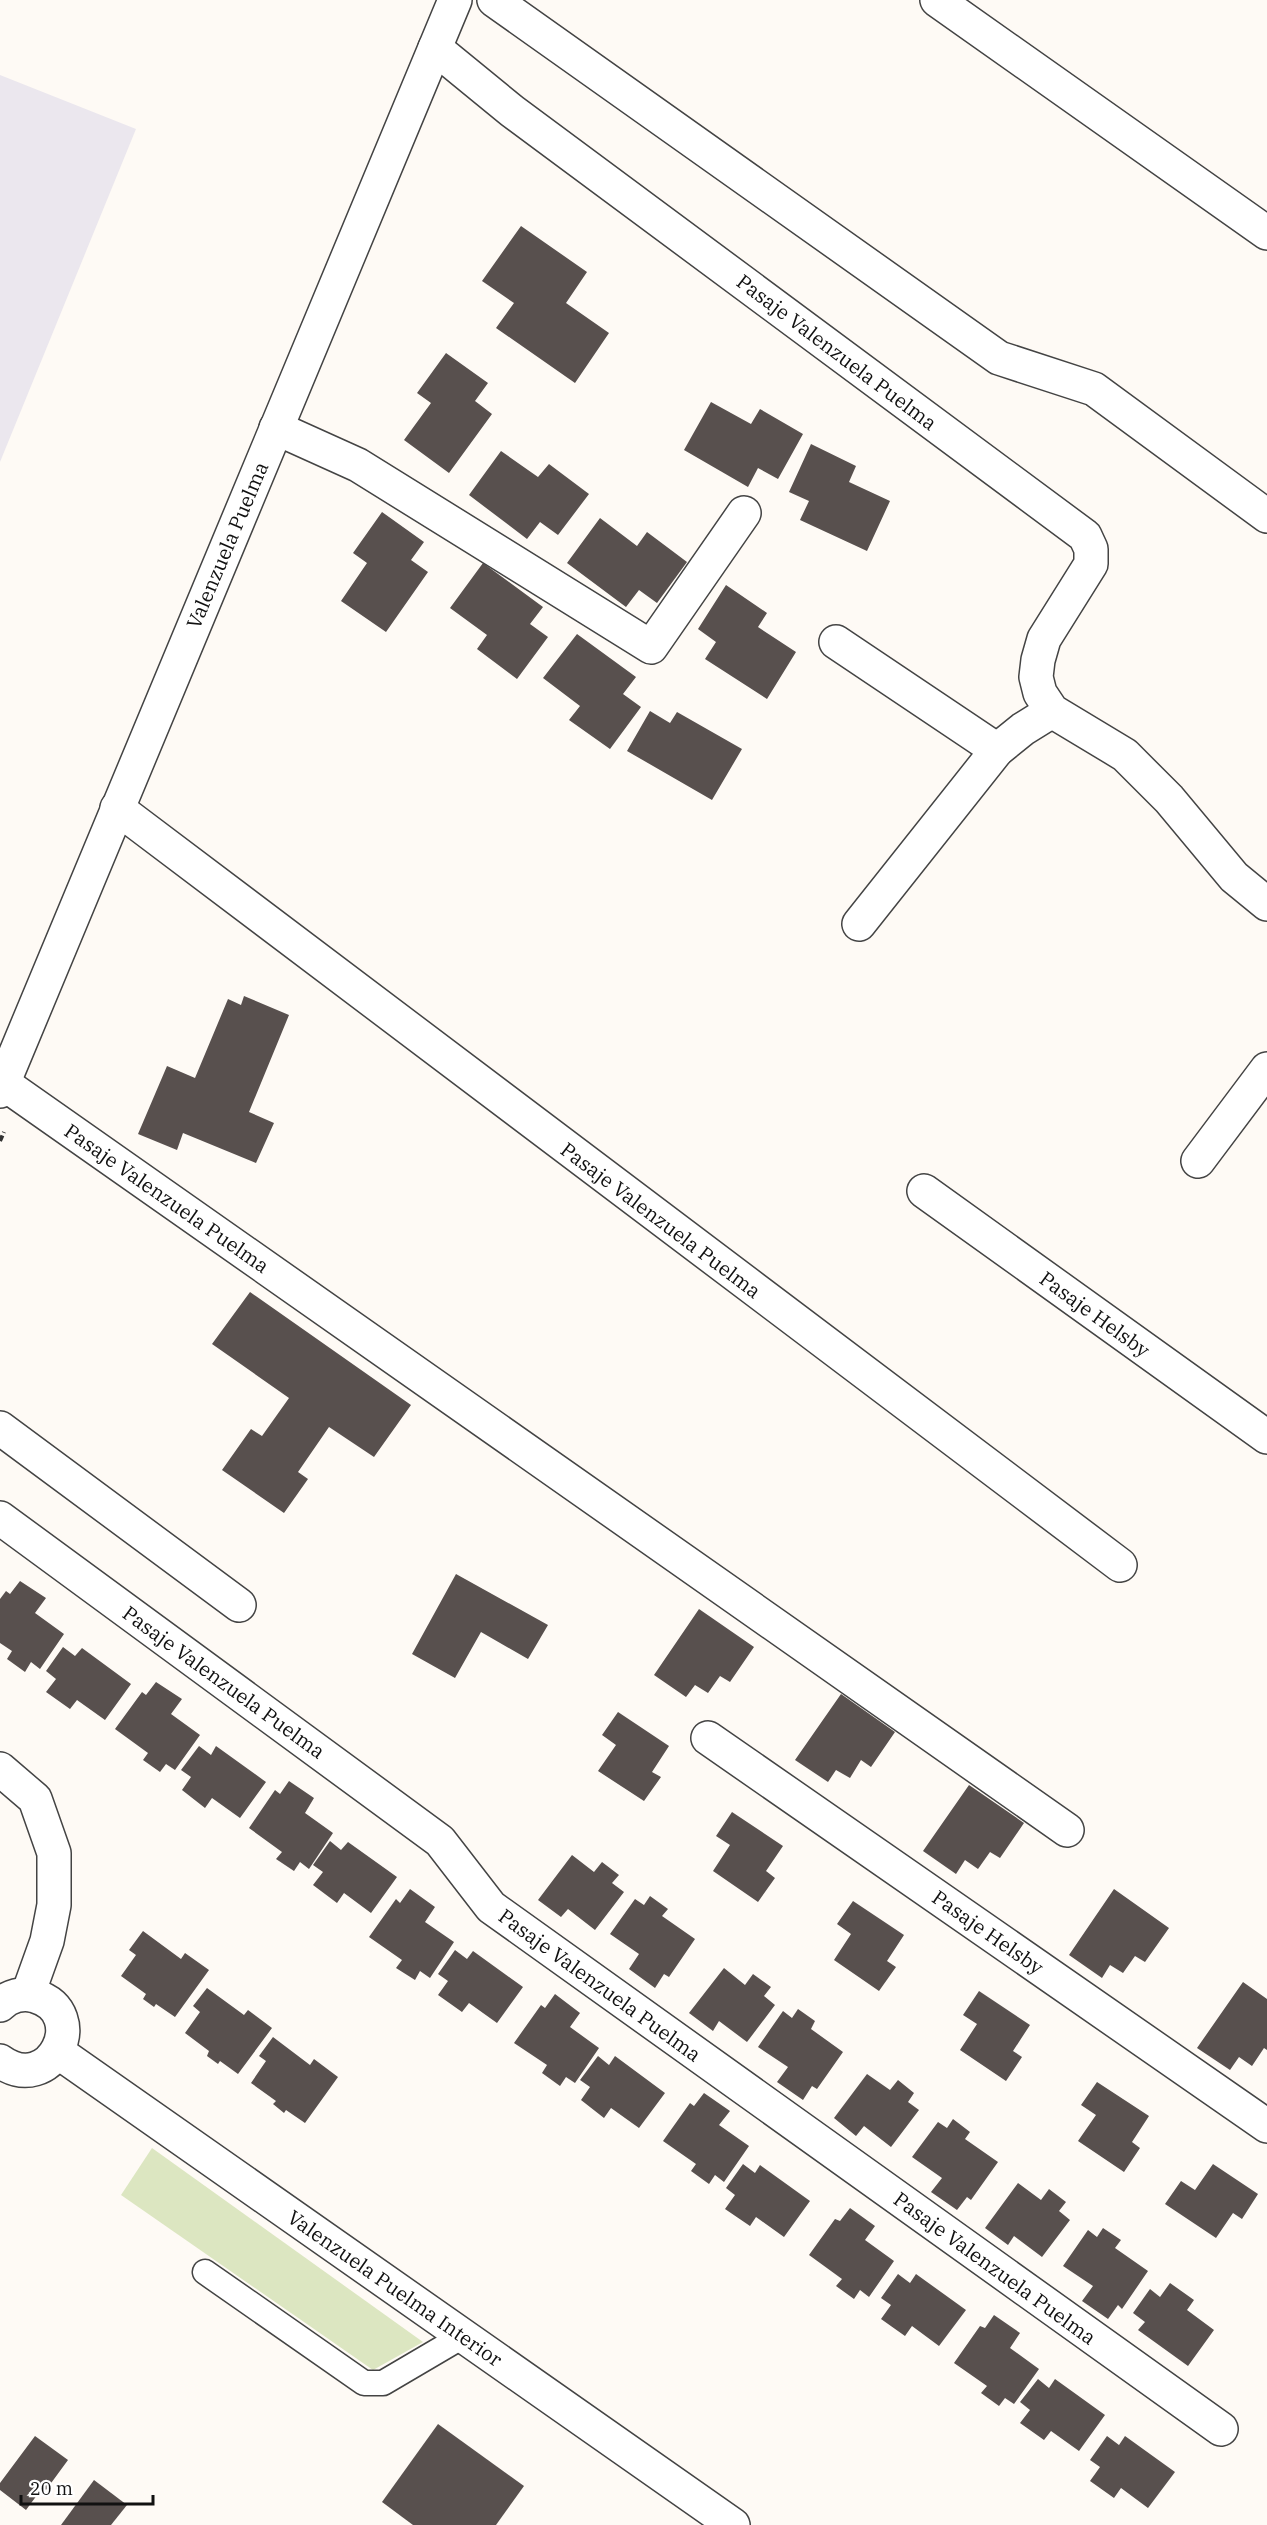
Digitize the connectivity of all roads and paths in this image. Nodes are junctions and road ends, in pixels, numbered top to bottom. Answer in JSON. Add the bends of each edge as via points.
{"nodes":[{"id":1,"x":455,"y":0,"type":"edge"},
{"id":2,"x":494,"y":0,"type":"edge"},
{"id":3,"x":937,"y":0,"type":"edge"},
{"id":4,"x":435,"y":48,"type":"junction"},
{"id":5,"x":1267,"y":233,"type":"edge"},
{"id":6,"x":276,"y":428,"type":"junction"},
{"id":7,"x":744,"y":513,"type":"dead end"},
{"id":8,"x":1267,"y":516,"type":"edge"},
{"id":9,"x":836,"y":642,"type":"dead end"},
{"id":10,"x":1052,"y":711,"type":"junction"},
{"id":11,"x":997,"y":750,"type":"junction"},
{"id":12,"x":117,"y":808,"type":"junction"},
{"id":13,"x":1267,"y":904,"type":"edge"},
{"id":14,"x":859,"y":924,"type":"dead end"},
{"id":15,"x":1267,"y":1069,"type":"edge"},
{"id":16,"x":2,"y":1087,"type":"edge"},
{"id":17,"x":1198,"y":1161,"type":"dead end"},
{"id":18,"x":924,"y":1191,"type":"dead end"},
{"id":19,"x":0,"y":1428,"type":"edge"},
{"id":20,"x":1267,"y":1437,"type":"edge"},
{"id":21,"x":0,"y":1518,"type":"edge"},
{"id":22,"x":1120,"y":1565,"type":"dead end"},
{"id":23,"x":239,"y":1605,"type":"dead end"},
{"id":24,"x":708,"y":1738,"type":"dead end"},
{"id":25,"x":0,"y":1769,"type":"edge"},
{"id":26,"x":1067,"y":1830,"type":"dead end"},
{"id":27,"x":14,"y":1999,"type":"edge"},
{"id":28,"x":58,"y":2052,"type":"junction"},
{"id":29,"x":0,"y":2061,"type":"edge"},
{"id":30,"x":1267,"y":2126,"type":"edge"},
{"id":31,"x":205,"y":2272,"type":"dead end"},
{"id":32,"x":463,"y":2336,"type":"junction"},
{"id":33,"x":1221,"y":2429,"type":"dead end"},
{"id":34,"x":733,"y":2525,"type":"edge"}],
"edges":[{"from":1,"to":4,"type":"street","name":"Valenzuela Puelma"},
{"from":2,"to":8,"type":"street","via":[[999,358],[1094,389]]},
{"from":3,"to":5,"type":"street"},
{"from":4,"to":6,"type":"street","name":"Valenzuela Puelma"},
{"from":4,"to":10,"type":"street","name":"Pasaje Valenzuela Puelma","via":[[512,111],[1085,536],[1092,549],[1091,564],[1044,639],[1038,660],[1036,677],[1040,693]]},
{"from":6,"to":7,"type":"street","via":[[358,465],[651,647]]},
{"from":6,"to":12,"type":"street","name":"Valenzuela Puelma"},
{"from":9,"to":11,"type":"street"},
{"from":10,"to":11,"type":"street"},
{"from":10,"to":13,"type":"street","via":[[1125,755],[1169,799],[1234,877]]},
{"from":11,"to":14,"type":"street"},
{"from":12,"to":16,"type":"street","name":"Valenzuela Puelma"},
{"from":12,"to":22,"type":"street","name":"Pasaje Valenzuela Puelma"},
{"from":15,"to":17,"type":"street"},
{"from":16,"to":26,"type":"street","name":"Pasaje Valenzuela Puelma"},
{"from":18,"to":20,"type":"street","name":"Pasaje Helsby"},
{"from":19,"to":23,"type":"street"},
{"from":21,"to":33,"type":"street","name":"Pasaje Valenzuela Puelma","via":[[440,1841],[491,1907]]},
{"from":24,"to":30,"type":"street","name":"Pasaje Helsby"},
{"from":25,"to":27,"type":"street","via":[[35,1799],[54,1853],[54,1905],[47,1941]]},
{"from":27,"to":28,"type":"street","via":[[43,1998],[58,2013],[63,2026]]},
{"from":28,"to":29,"type":"street","via":[[36,2069],[13,2068]]},
{"from":28,"to":32,"type":"street","name":"Valenzuela Puelma Interior"},
{"from":31,"to":32,"type":"lane","via":[[364,2383],[383,2384]]},
{"from":32,"to":34,"type":"street","name":"Valenzuela Puelma Interior"}]}
